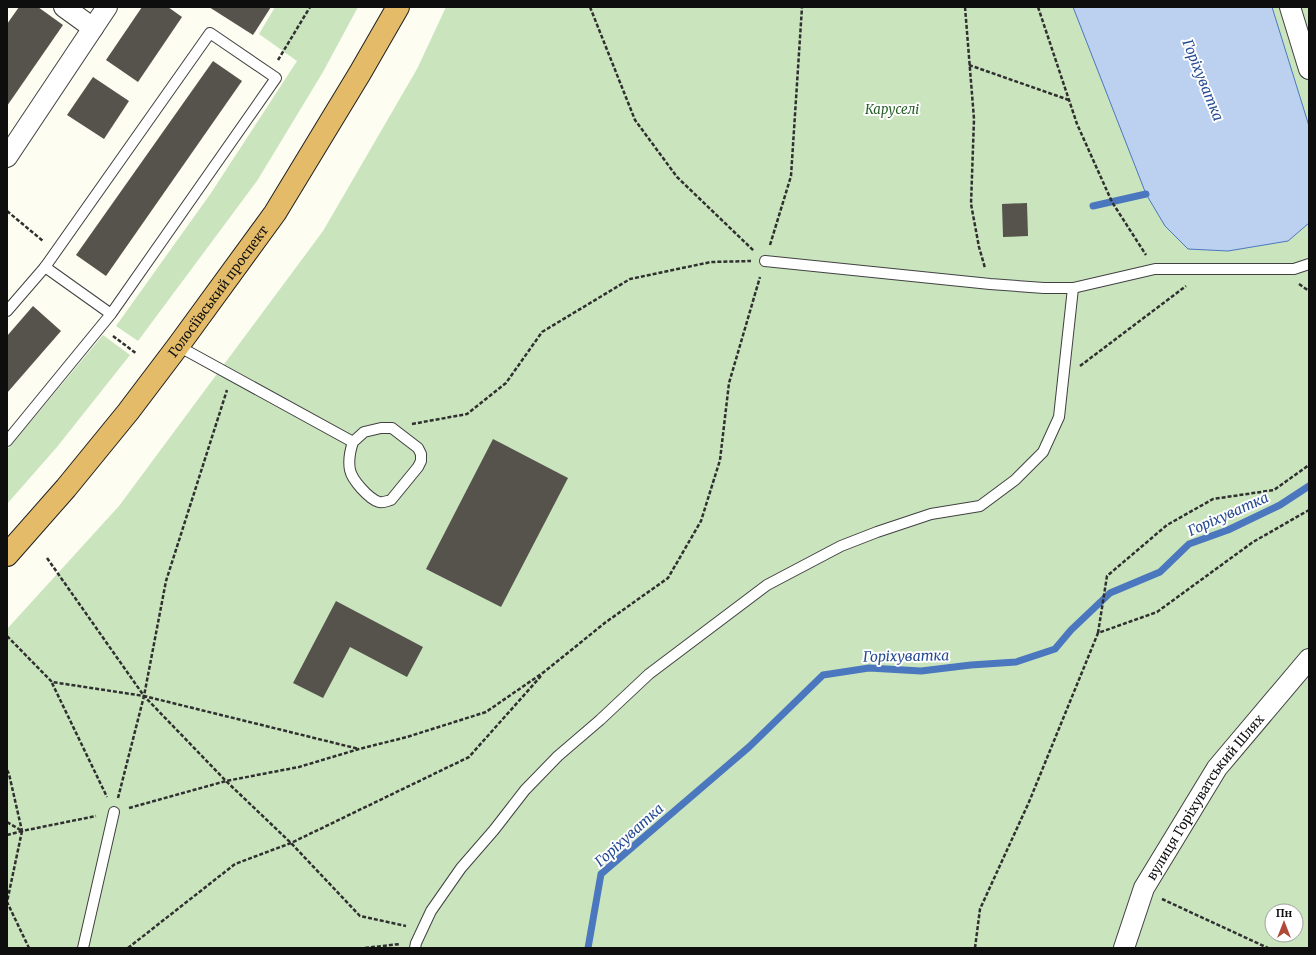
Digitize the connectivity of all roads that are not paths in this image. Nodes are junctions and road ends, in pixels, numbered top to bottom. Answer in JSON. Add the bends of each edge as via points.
{"nodes":[{"id":1,"x":64,"y":7,"type":"edge"},
{"id":2,"x":107,"y":7,"type":"edge"},
{"id":3,"x":398,"y":7,"type":"edge"},
{"id":4,"x":1290,"y":7,"type":"edge"},
{"id":5,"x":92,"y":28,"type":"junction"},
{"id":6,"x":1309,"y":69,"type":"edge"},
{"id":7,"x":7,"y":157,"type":"edge"},
{"id":8,"x":765,"y":260,"type":"road end"},
{"id":9,"x":1309,"y":264,"type":"edge"},
{"id":10,"x":45,"y":267,"type":"junction"},
{"id":11,"x":1072,"y":288,"type":"junction"},
{"id":12,"x":7,"y":311,"type":"edge"},
{"id":13,"x":111,"y":314,"type":"junction"},
{"id":14,"x":178,"y":346,"type":"junction"},
{"id":15,"x":7,"y":441,"type":"edge"},
{"id":16,"x":353,"y":442,"type":"junction"},
{"id":17,"x":7,"y":555,"type":"edge"},
{"id":18,"x":1309,"y":659,"type":"edge"},
{"id":19,"x":114,"y":812,"type":"road end"},
{"id":20,"x":415,"y":946,"type":"edge"},
{"id":21,"x":83,"y":948,"type":"edge"},
{"id":22,"x":1124,"y":948,"type":"edge"}],
"edges":[{"from":1,"to":5,"type":"street"},
{"from":2,"to":5,"type":"street"},
{"from":3,"to":14,"type":"highway","name":"Голосіївський проспект","via":[[275,213]]},
{"from":4,"to":6,"type":"street"},
{"from":5,"to":7,"type":"street"},
{"from":8,"to":11,"type":"lane","via":[[990,284]]},
{"from":9,"to":11,"type":"lane","via":[[1294,269],[1155,269]]},
{"from":10,"to":12,"type":"lane"},
{"from":10,"to":13,"type":"lane"},
{"from":10,"to":13,"type":"lane","via":[[210,33],[270,73],[276,78]]},
{"from":11,"to":20,"type":"lane","via":[[1059,417],[1043,452],[1015,480],[980,506],[931,514],[877,532],[841,546],[767,585],[649,674],[558,756],[525,790],[461,868],[431,911]]},
{"from":13,"to":15,"type":"lane"},
{"from":14,"to":16,"type":"lane"},
{"from":14,"to":17,"type":"highway","name":"Голосіївський проспект","via":[[66,488]]},
{"from":16,"to":16,"type":"lane","via":[[364,432],[392,428],[418,448],[420,461],[391,500],[379,502],[355,482],[350,470],[349,455]]},
{"from":18,"to":22,"type":"street","name":"вулиця Горіхуватський Шлях","via":[[1217,768],[1144,888]]},
{"from":19,"to":21,"type":"lane"}]}
